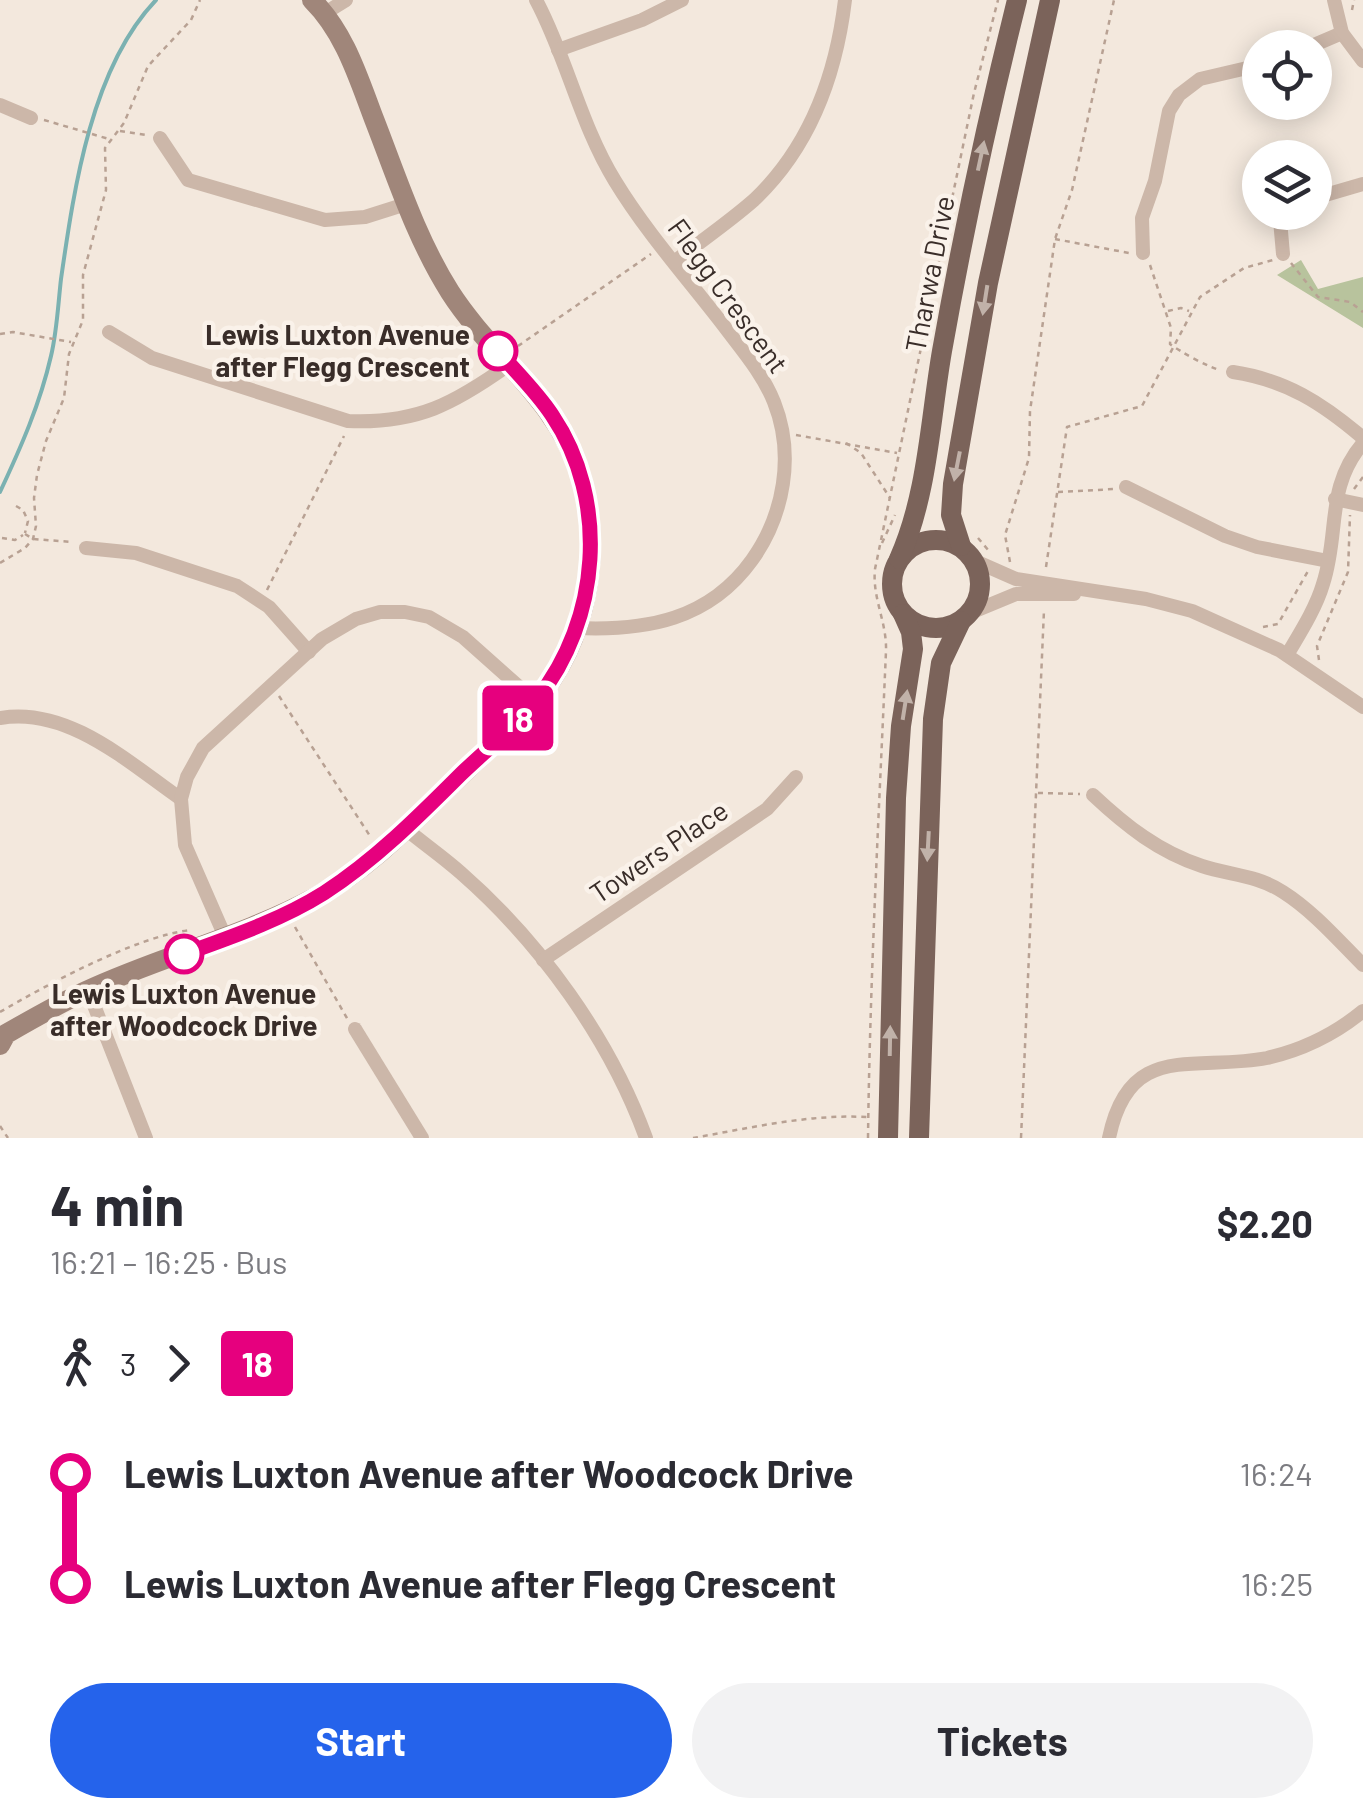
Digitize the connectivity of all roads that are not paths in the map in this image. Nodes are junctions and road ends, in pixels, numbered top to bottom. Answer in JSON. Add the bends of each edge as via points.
{"nodes":[{"id":1,"x":346,"y":0,"type":"edge"},
{"id":2,"x":536,"y":0,"type":"edge"},
{"id":3,"x":682,"y":0,"type":"edge"},
{"id":4,"x":846,"y":0,"type":"edge"},
{"id":5,"x":1017,"y":0,"type":"edge"},
{"id":6,"x":1050,"y":0,"type":"edge"},
{"id":7,"x":1334,"y":0,"type":"edge"},
{"id":8,"x":1345,"y":0,"type":"edge"},
{"id":9,"x":318,"y":6,"type":"edge"},
{"id":10,"x":1341,"y":30,"type":"junction"},
{"id":11,"x":1332,"y":35,"type":"edge"},
{"id":12,"x":558,"y":50,"type":"junction"},
{"id":13,"x":1363,"y":62,"type":"edge"},
{"id":14,"x":1242,"y":69,"type":"edge"},
{"id":15,"x":0,"y":105,"type":"edge"},
{"id":16,"x":31,"y":118,"type":"road end"},
{"id":17,"x":160,"y":138,"type":"road end"},
{"id":18,"x":1363,"y":184,"type":"edge"},
{"id":19,"x":1332,"y":193,"type":"edge"},
{"id":20,"x":406,"y":204,"type":"junction"},
{"id":21,"x":1281,"y":230,"type":"edge"},
{"id":22,"x":1143,"y":253,"type":"road end"},
{"id":23,"x":1283,"y":254,"type":"road end"},
{"id":24,"x":674,"y":262,"type":"junction"},
{"id":25,"x":109,"y":332,"type":"dead end"},
{"id":26,"x":511,"y":357,"type":"junction"},
{"id":27,"x":1232,"y":372,"type":"road end"},
{"id":28,"x":1363,"y":440,"type":"edge"},
{"id":29,"x":1126,"y":488,"type":"road end"},
{"id":30,"x":1350,"y":502,"type":"edge"},
{"id":31,"x":970,"y":547,"type":"junction"},
{"id":32,"x":86,"y":548,"type":"road end"},
{"id":33,"x":899,"y":559,"type":"junction"},
{"id":34,"x":1321,"y":560,"type":"junction"},
{"id":35,"x":1045,"y":588,"type":"junction"},
{"id":36,"x":903,"y":614,"type":"junction"},
{"id":37,"x":966,"y":617,"type":"junction"},
{"id":38,"x":577,"y":628,"type":"junction"},
{"id":39,"x":309,"y":652,"type":"junction"},
{"id":40,"x":1287,"y":654,"type":"junction"},
{"id":41,"x":536,"y":701,"type":"junction"},
{"id":42,"x":1363,"y":707,"type":"edge"},
{"id":43,"x":0,"y":718,"type":"edge"},
{"id":44,"x":796,"y":776,"type":"dead end"},
{"id":45,"x":1093,"y":795,"type":"road end"},
{"id":46,"x":181,"y":799,"type":"junction"},
{"id":47,"x":406,"y":829,"type":"junction"},
{"id":48,"x":223,"y":932,"type":"junction"},
{"id":49,"x":542,"y":960,"type":"junction"},
{"id":50,"x":1363,"y":965,"type":"edge"},
{"id":51,"x":88,"y":990,"type":"junction"},
{"id":52,"x":1363,"y":1011,"type":"edge"},
{"id":53,"x":355,"y":1028,"type":"road end"},
{"id":54,"x":2,"y":1038,"type":"edge"},
{"id":55,"x":421,"y":1137,"type":"edge"},
{"id":56,"x":146,"y":1138,"type":"edge"},
{"id":57,"x":646,"y":1138,"type":"edge"},
{"id":58,"x":888,"y":1138,"type":"edge"},
{"id":59,"x":920,"y":1138,"type":"edge"},
{"id":60,"x":1109,"y":1138,"type":"edge"}],
"edges":[{"from":1,"to":9,"type":"street"},
{"from":2,"to":12,"type":"street","name":"Flegg Crescent"},
{"from":3,"to":12,"type":"street"},
{"from":4,"to":24,"type":"street","via":[[834,63],[804,137],[756,197]]},
{"from":33,"to":5,"type":"main road","name":"Tharwa Drive","one_way":true,"via":[[917,511],[942,351]]},
{"from":6,"to":31,"type":"main road","one_way":true,"via":[[995,248],[953,484],[951,515]]},
{"from":7,"to":10,"type":"street"},
{"from":8,"to":10,"type":"street"},
{"from":9,"to":20,"type":"street","via":[[352,60]]},
{"from":10,"to":11,"type":"street"},
{"from":10,"to":13,"type":"street"},
{"from":12,"to":24,"type":"street","name":"Flegg Crescent","via":[[614,180]]},
{"from":14,"to":22,"type":"street","via":[[1200,79],[1170,111],[1142,218]]},
{"from":15,"to":16,"type":"street"},
{"from":17,"to":20,"type":"street","via":[[188,180],[325,220],[345,222]]},
{"from":18,"to":19,"type":"street"},
{"from":20,"to":26,"type":"street","via":[[452,295]]},
{"from":21,"to":23,"type":"street"},
{"from":24,"to":38,"type":"street","name":"Flegg Crescent","via":[[774,402],[785,467],[776,516],[733,584],[702,607],[656,625]]},
{"from":25,"to":26,"type":"street","via":[[152,358],[316,413],[380,422],[429,412],[475,389]]},
{"from":26,"to":38,"type":"street","via":[[552,414],[581,476],[591,546]]},
{"from":27,"to":28,"type":"street","via":[[1269,377],[1330,409]]},
{"from":28,"to":30,"type":"street","via":[[1346,467]]},
{"from":29,"to":34,"type":"street","via":[[1225,536]]},
{"from":30,"to":34,"type":"street"},
{"from":31,"to":33,"type":"main road","via":[[934,539]]},
{"from":31,"to":35,"type":"street","via":[[1016,579]]},
{"from":31,"to":37,"type":"main road","via":[[981,588]]},
{"from":32,"to":39,"type":"street","via":[[136,552],[238,586]]},
{"from":33,"to":36,"type":"main road","via":[[892,587]]},
{"from":34,"to":40,"type":"street","via":[[1323,587]]},
{"from":35,"to":37,"type":"street"},
{"from":35,"to":40,"type":"street","via":[[1192,611]]},
{"from":36,"to":37,"type":"main road","via":[[931,628]]},
{"from":58,"to":36,"type":"main road","one_way":true,"via":[[896,798],[913,649]]},
{"from":37,"to":59,"type":"main road","one_way":true,"via":[[941,663],[934,719]]},
{"from":38,"to":41,"type":"street"},
{"from":39,"to":41,"type":"street","via":[[356,619],[405,612],[441,622]]},
{"from":39,"to":46,"type":"street","via":[[203,748]]},
{"from":40,"to":42,"type":"street"},
{"from":41,"to":47,"type":"street"},
{"from":43,"to":46,"type":"street","via":[[26,715],[74,729]]},
{"from":44,"to":49,"type":"street","name":"Towers Place","via":[[767,810]]},
{"from":45,"to":50,"type":"street","via":[[1130,830],[1170,853],[1283,892]]},
{"from":46,"to":48,"type":"street","via":[[185,845]]},
{"from":47,"to":48,"type":"street","via":[[321,895]]},
{"from":47,"to":49,"type":"street","via":[[472,884]]},
{"from":48,"to":51,"type":"street"},
{"from":49,"to":57,"type":"street","via":[[620,1078]]},
{"from":51,"to":54,"type":"street"},
{"from":51,"to":56,"type":"street"},
{"from":52,"to":60,"type":"street","via":[[1302,1048],[1155,1068],[1124,1094]]},
{"from":53,"to":55,"type":"street"}]}
